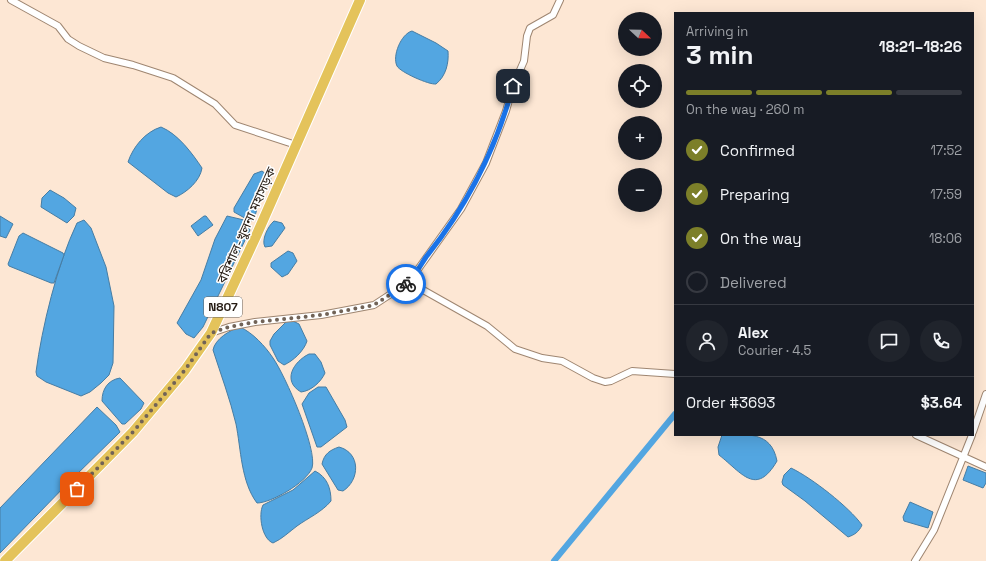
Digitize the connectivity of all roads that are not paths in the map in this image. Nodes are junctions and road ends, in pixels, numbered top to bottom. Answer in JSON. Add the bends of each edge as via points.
{"nodes":[{"id":1,"x":11,"y":0,"type":"edge"},
{"id":2,"x":360,"y":0,"type":"edge"},
{"id":3,"x":560,"y":0,"type":"edge"},
{"id":4,"x":296,"y":145,"type":"junction"},
{"id":5,"x":409,"y":282,"type":"junction"},
{"id":6,"x":211,"y":333,"type":"junction"},
{"id":7,"x":674,"y":374,"type":"edge"},
{"id":8,"x":986,"y":394,"type":"edge"},
{"id":9,"x":974,"y":428,"type":"edge"},
{"id":10,"x":918,"y":436,"type":"edge"},
{"id":11,"x":971,"y":436,"type":"edge"},
{"id":12,"x":963,"y":456,"type":"junction"},
{"id":13,"x":986,"y":466,"type":"edge"},
{"id":14,"x":5,"y":561,"type":"edge"},
{"id":15,"x":915,"y":561,"type":"edge"}],
"edges":[{"from":1,"to":4,"type":"street","via":[[58,26],[68,39],[79,46],[104,58],[173,78],[215,104],[235,125]]},
{"from":2,"to":4,"type":"highway","name":"বরিশাল-খুলনা মহাসড়ক","number":"N807"},
{"from":3,"to":5,"type":"street","via":[[553,15],[530,28],[524,61],[486,163],[461,209]]},
{"from":4,"to":6,"type":"highway","name":"বরিশাল-খুলনা মহাসড়ক","number":"N807"},
{"from":5,"to":6,"type":"street","via":[[374,305],[321,315],[255,322]]},
{"from":5,"to":7,"type":"street","via":[[487,326],[515,349],[542,358],[562,361],[593,378],[611,381],[632,371]]},
{"from":6,"to":14,"type":"highway","name":"বরিশাল-খুলনা মহাসড়ক","number":"N807","via":[[185,370],[133,432]]},
{"from":8,"to":9,"type":"street"},
{"from":10,"to":12,"type":"street"},
{"from":11,"to":12,"type":"street"},
{"from":12,"to":13,"type":"street"},
{"from":12,"to":15,"type":"street","via":[[934,530]]}]}
